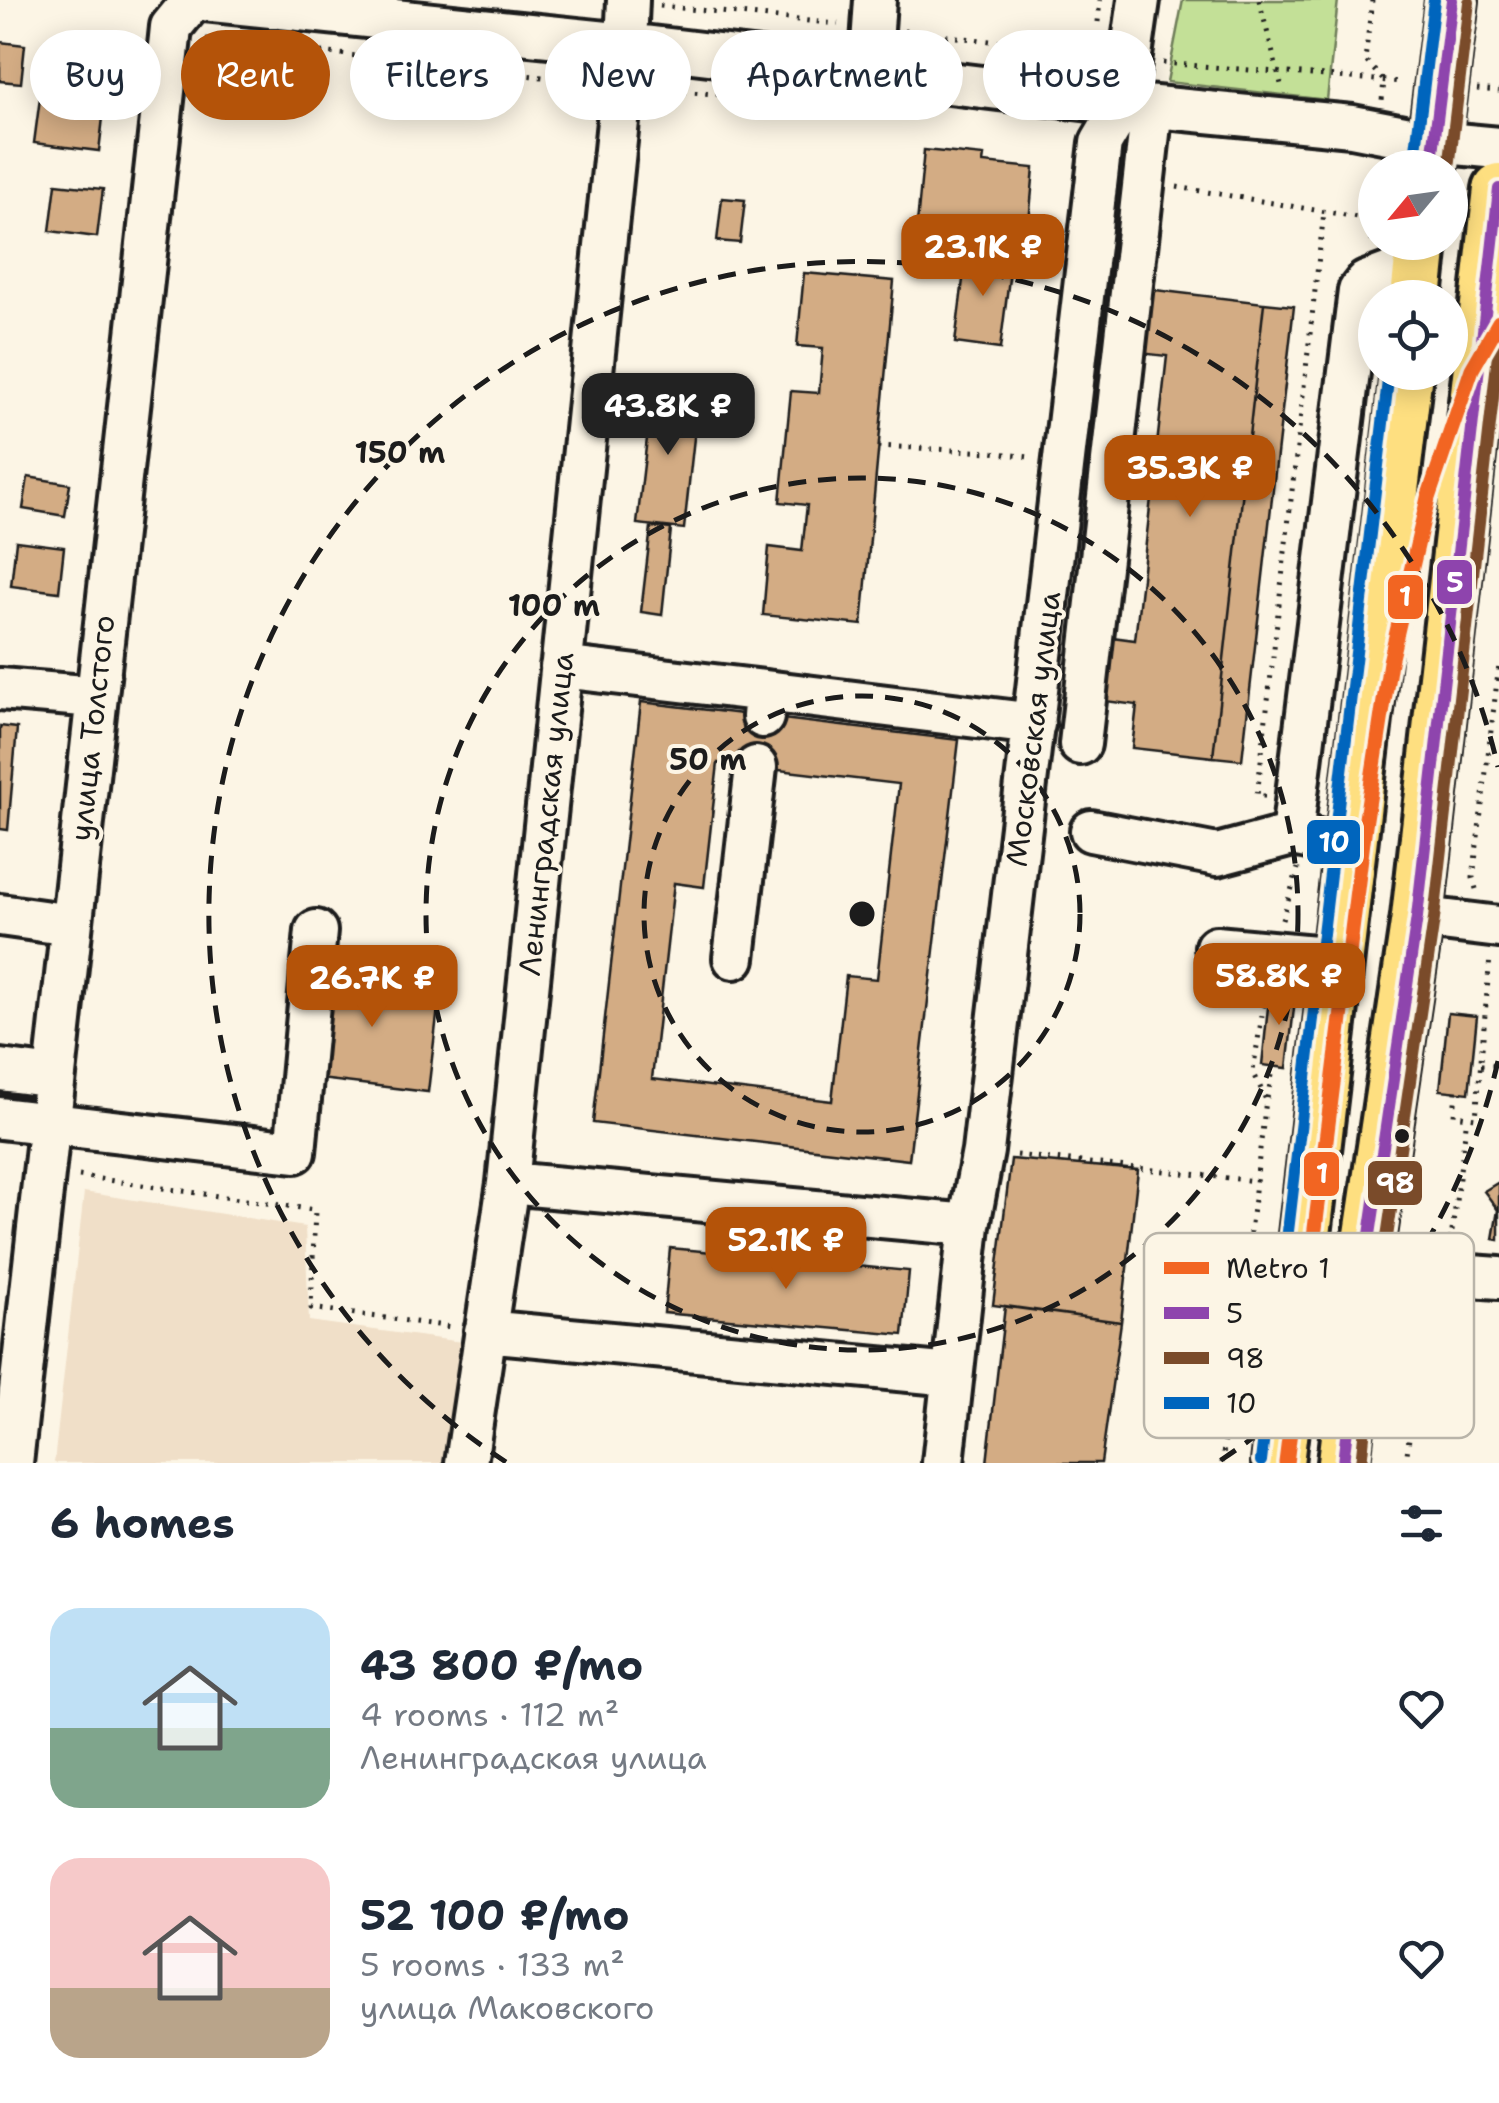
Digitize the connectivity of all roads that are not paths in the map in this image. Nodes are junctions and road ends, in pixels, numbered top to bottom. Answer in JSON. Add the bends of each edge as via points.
{"nodes":[{"id":1,"x":193,"y":0,"type":"edge"},
{"id":2,"x":203,"y":0,"type":"edge"},
{"id":3,"x":628,"y":0,"type":"edge"},
{"id":4,"x":875,"y":0,"type":"edge"},
{"id":5,"x":1138,"y":0,"type":"edge"},
{"id":6,"x":1452,"y":0,"type":"edge"},
{"id":7,"x":627,"y":30,"type":"edge"},
{"id":8,"x":873,"y":30,"type":"edge"},
{"id":9,"x":1138,"y":30,"type":"edge"},
{"id":10,"x":545,"y":36,"type":"edge"},
{"id":11,"x":1156,"y":109,"type":"edge"},
{"id":12,"x":618,"y":120,"type":"edge"},
{"id":13,"x":1124,"y":120,"type":"edge"},
{"id":14,"x":1139,"y":120,"type":"edge"},
{"id":15,"x":1499,"y":148,"type":"edge"},
{"id":16,"x":1421,"y":150,"type":"edge"},
{"id":17,"x":1433,"y":150,"type":"edge"},
{"id":18,"x":1468,"y":151,"type":"edge"},
{"id":19,"x":1499,"y":190,"type":"edge"},
{"id":20,"x":1419,"y":268,"type":"edge"},
{"id":21,"x":1405,"y":390,"type":"edge"},
{"id":22,"x":562,"y":666,"type":"junction"},
{"id":23,"x":0,"y":689,"type":"edge"},
{"id":24,"x":96,"y":696,"type":"junction"},
{"id":25,"x":1034,"y":724,"type":"junction"},
{"id":26,"x":1080,"y":744,"type":"dead end"},
{"id":27,"x":756,"y":768,"type":"dead end"},
{"id":28,"x":1295,"y":817,"type":"junction"},
{"id":29,"x":1091,"y":832,"type":"dead end"},
{"id":30,"x":1350,"y":846,"type":"junction"},
{"id":31,"x":0,"y":915,"type":"edge"},
{"id":32,"x":1416,"y":917,"type":"junction"},
{"id":33,"x":70,"y":924,"type":"junction"},
{"id":34,"x":1499,"y":926,"type":"edge"},
{"id":35,"x":316,"y":931,"type":"dead end"},
{"id":36,"x":1216,"y":947,"type":"dead end"},
{"id":37,"x":734,"y":958,"type":"dead end"},
{"id":38,"x":1337,"y":958,"type":"junction"},
{"id":39,"x":0,"y":1070,"type":"edge"},
{"id":40,"x":54,"y":1076,"type":"junction"},
{"id":41,"x":0,"y":1118,"type":"edge"},
{"id":42,"x":50,"y":1124,"type":"junction"},
{"id":43,"x":508,"y":1183,"type":"junction"},
{"id":44,"x":968,"y":1225,"type":"junction"},
{"id":45,"x":1305,"y":1233,"type":"edge"},
{"id":46,"x":1370,"y":1233,"type":"edge"},
{"id":47,"x":1474,"y":1276,"type":"edge"},
{"id":48,"x":1499,"y":1278,"type":"edge"},
{"id":49,"x":485,"y":1331,"type":"junction"},
{"id":50,"x":952,"y":1374,"type":"junction"},
{"id":51,"x":1281,"y":1438,"type":"edge"},
{"id":52,"x":1346,"y":1438,"type":"edge"},
{"id":53,"x":12,"y":1463,"type":"edge"},
{"id":54,"x":466,"y":1463,"type":"edge"},
{"id":55,"x":943,"y":1463,"type":"edge"},
{"id":56,"x":1278,"y":1463,"type":"edge"},
{"id":57,"x":1343,"y":1463,"type":"edge"}],
"edges":[{"from":1,"to":24,"type":"street","name":"улица Толстого","via":[[171,27]]},
{"from":2,"to":10,"type":"street"},
{"from":3,"to":7,"type":"street","name":"Ленинградская улица"},
{"from":4,"to":8,"type":"street"},
{"from":5,"to":9,"type":"street","name":"Московская улица"},
{"from":6,"to":17,"type":"main road"},
{"from":11,"to":16,"type":"street","via":[[1273,128],[1352,126]]},
{"from":12,"to":22,"type":"street","name":"Ленинградская улица"},
{"from":13,"to":25,"type":"street","name":"Московская улица","via":[[1101,143]]},
{"from":14,"to":26,"type":"street","via":[[1145,182]]},
{"from":15,"to":18,"type":"street"},
{"from":19,"to":32,"type":"main road"},
{"from":20,"to":28,"type":"street","via":[[1366,282],[1359,291]]},
{"from":21,"to":30,"type":"main road"},
{"from":22,"to":25,"type":"street","via":[[764,704]]},
{"from":22,"to":43,"type":"street","name":"Ленинградская улица"},
{"from":23,"to":24,"type":"street"},
{"from":24,"to":33,"type":"street","name":"улица Толстого"},
{"from":25,"to":44,"type":"street","name":"Московская улица","via":[[1026,909]]},
{"from":27,"to":37,"type":"street"},
{"from":28,"to":29,"type":"street","via":[[1218,855]]},
{"from":28,"to":30,"type":"street"},
{"from":30,"to":38,"type":"main road"},
{"from":31,"to":33,"type":"street"},
{"from":32,"to":34,"type":"street"},
{"from":32,"to":46,"type":"main road"},
{"from":33,"to":40,"type":"street","name":"улица Толстого"},
{"from":35,"to":42,"type":"street","via":[[294,1152]]},
{"from":36,"to":38,"type":"street"},
{"from":38,"to":45,"type":"main road"},
{"from":39,"to":40,"type":"street"},
{"from":40,"to":42,"type":"street","name":"улица Толстого"},
{"from":41,"to":42,"type":"street"},
{"from":42,"to":53,"type":"street","name":"улица Толстого"},
{"from":43,"to":44,"type":"street"},
{"from":43,"to":49,"type":"street","name":"Ленинградская улица"},
{"from":44,"to":50,"type":"street","name":"Московская улица"},
{"from":47,"to":48,"type":"street"},
{"from":49,"to":50,"type":"street"},
{"from":49,"to":54,"type":"street","name":"Ленинградская улица"},
{"from":50,"to":55,"type":"street","name":"Московская улица"},
{"from":51,"to":56,"type":"main road"},
{"from":52,"to":57,"type":"main road"}]}
